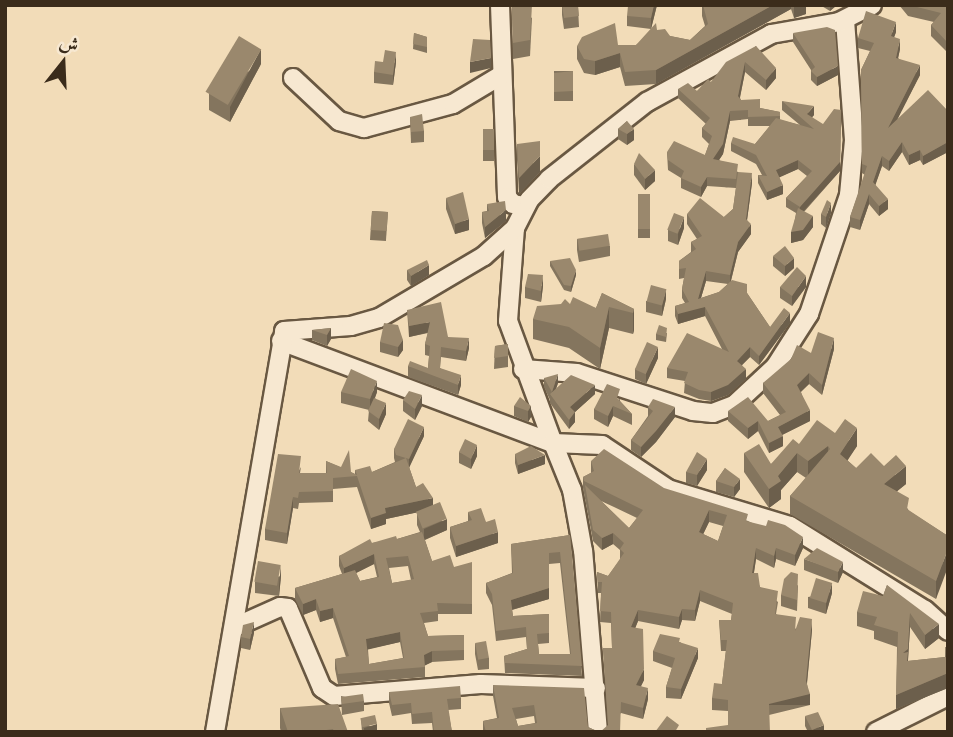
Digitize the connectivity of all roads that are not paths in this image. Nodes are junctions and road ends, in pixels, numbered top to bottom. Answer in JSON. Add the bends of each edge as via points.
{"nodes":[{"id":1,"x":500,"y":5,"type":"edge"},
{"id":2,"x":859,"y":10,"type":"edge"},
{"id":3,"x":500,"y":76,"type":"junction"},
{"id":4,"x":293,"y":78,"type":"dead end"},
{"id":5,"x":524,"y":206,"type":"junction"},
{"id":6,"x":515,"y":228,"type":"junction"},
{"id":7,"x":281,"y":341,"type":"junction"},
{"id":8,"x":523,"y":369,"type":"junction"},
{"id":9,"x":553,"y":443,"type":"junction"},
{"id":10,"x":235,"y":627,"type":"junction"},
{"id":11,"x":948,"y":631,"type":"edge"},
{"id":12,"x":596,"y":688,"type":"junction"},
{"id":13,"x":948,"y":696,"type":"edge"},
{"id":14,"x":215,"y":732,"type":"edge"},
{"id":15,"x":598,"y":732,"type":"edge"},
{"id":16,"x":876,"y":732,"type":"edge"}],
"edges":[{"from":1,"to":3,"type":"street"},
{"from":2,"to":5,"type":"street","via":[[771,34],[647,102],[573,156]]},
{"from":2,"to":8,"type":"street","via":[[849,195],[809,314],[775,367],[734,405],[713,413],[693,411],[577,373]]},
{"from":3,"to":4,"type":"street","via":[[453,104],[364,128],[339,121]]},
{"from":3,"to":5,"type":"street","via":[[507,197]]},
{"from":5,"to":6,"type":"street"},
{"from":6,"to":7,"type":"street","via":[[484,256],[379,318],[351,326],[290,328]]},
{"from":6,"to":8,"type":"street","via":[[508,321]]},
{"from":7,"to":9,"type":"street"},
{"from":7,"to":10,"type":"street"},
{"from":8,"to":9,"type":"street"},
{"from":9,"to":11,"type":"street","via":[[602,445],[668,489],[790,526],[925,610]]},
{"from":9,"to":12,"type":"street","via":[[578,516]]},
{"from":10,"to":12,"type":"street","via":[[280,607],[288,608],[322,688],[334,696],[481,684]]},
{"from":10,"to":14,"type":"street"},
{"from":12,"to":15,"type":"street"},
{"from":13,"to":16,"type":"street"}]}
